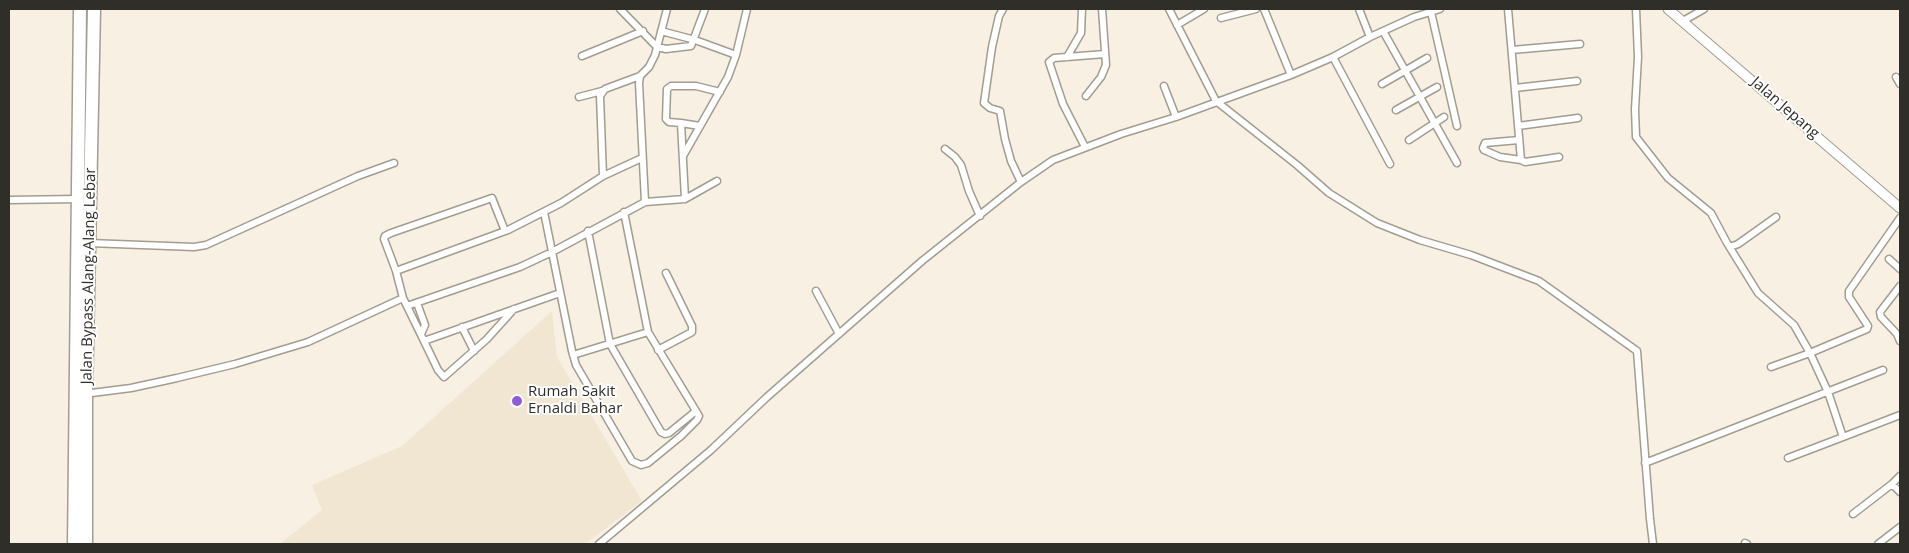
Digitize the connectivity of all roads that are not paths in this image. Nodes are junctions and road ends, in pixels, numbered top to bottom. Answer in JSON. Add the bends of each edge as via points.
{"nodes":[{"id":1,"x":80,"y":9,"type":"edge"},
{"id":2,"x":94,"y":9,"type":"edge"},
{"id":3,"x":667,"y":9,"type":"edge"},
{"id":4,"x":705,"y":9,"type":"edge"},
{"id":5,"x":747,"y":9,"type":"edge"},
{"id":6,"x":1003,"y":9,"type":"edge"},
{"id":7,"x":1082,"y":9,"type":"edge"},
{"id":8,"x":1102,"y":9,"type":"edge"},
{"id":9,"x":1169,"y":9,"type":"edge"},
{"id":10,"x":1204,"y":9,"type":"edge"},
{"id":11,"x":1256,"y":9,"type":"edge"},
{"id":12,"x":1264,"y":9,"type":"edge"},
{"id":13,"x":1359,"y":9,"type":"edge"},
{"id":14,"x":1440,"y":9,"type":"edge"},
{"id":15,"x":1508,"y":9,"type":"edge"},
{"id":16,"x":1636,"y":9,"type":"edge"},
{"id":17,"x":1668,"y":9,"type":"edge"},
{"id":18,"x":1704,"y":9,"type":"edge"},
{"id":19,"x":623,"y":10,"type":"edge"},
{"id":20,"x":1431,"y":12,"type":"junction"},
{"id":21,"x":1221,"y":18,"type":"dead end"},
{"id":22,"x":1684,"y":21,"type":"junction"},
{"id":23,"x":1177,"y":25,"type":"junction"},
{"id":24,"x":643,"y":31,"type":"junction"},
{"id":25,"x":662,"y":31,"type":"junction"},
{"id":26,"x":1383,"y":31,"type":"junction"},
{"id":27,"x":1370,"y":37,"type":"junction"},
{"id":28,"x":695,"y":40,"type":"junction"},
{"id":29,"x":1580,"y":44,"type":"dead end"},
{"id":30,"x":657,"y":47,"type":"junction"},
{"id":31,"x":1512,"y":50,"type":"junction"},
{"id":32,"x":1105,"y":54,"type":"junction"},
{"id":33,"x":736,"y":55,"type":"junction"},
{"id":34,"x":582,"y":56,"type":"dead end"},
{"id":35,"x":1067,"y":57,"type":"junction"},
{"id":36,"x":1333,"y":57,"type":"junction"},
{"id":37,"x":1426,"y":58,"type":"dead end"},
{"id":38,"x":1405,"y":71,"type":"junction"},
{"id":39,"x":1291,"y":75,"type":"junction"},
{"id":40,"x":640,"y":76,"type":"junction"},
{"id":41,"x":1896,"y":77,"type":"dead end"},
{"id":42,"x":1577,"y":81,"type":"dead end"},
{"id":43,"x":1382,"y":84,"type":"dead end"},
{"id":44,"x":1900,"y":84,"type":"edge"},
{"id":45,"x":1164,"y":86,"type":"dead end"},
{"id":46,"x":1437,"y":87,"type":"dead end"},
{"id":47,"x":1515,"y":88,"type":"junction"},
{"id":48,"x":602,"y":91,"type":"junction"},
{"id":49,"x":720,"y":92,"type":"junction"},
{"id":50,"x":1086,"y":96,"type":"dead end"},
{"id":51,"x":579,"y":97,"type":"dead end"},
{"id":52,"x":1420,"y":97,"type":"junction"},
{"id":53,"x":1216,"y":102,"type":"junction"},
{"id":54,"x":1396,"y":110,"type":"dead end"},
{"id":55,"x":1176,"y":117,"type":"junction"},
{"id":56,"x":1444,"y":117,"type":"dead end"},
{"id":57,"x":1578,"y":118,"type":"dead end"},
{"id":58,"x":681,"y":123,"type":"junction"},
{"id":59,"x":1435,"y":124,"type":"junction"},
{"id":60,"x":700,"y":126,"type":"junction"},
{"id":61,"x":1457,"y":126,"type":"dead end"},
{"id":62,"x":1518,"y":126,"type":"junction"},
{"id":63,"x":1409,"y":140,"type":"dead end"},
{"id":64,"x":1519,"y":140,"type":"junction"},
{"id":65,"x":1085,"y":147,"type":"junction"},
{"id":66,"x":945,"y":149,"type":"dead end"},
{"id":67,"x":683,"y":157,"type":"junction"},
{"id":68,"x":1559,"y":157,"type":"dead end"},
{"id":69,"x":642,"y":158,"type":"junction"},
{"id":70,"x":1521,"y":160,"type":"junction"},
{"id":71,"x":394,"y":163,"type":"dead end"},
{"id":72,"x":1390,"y":164,"type":"dead end"},
{"id":73,"x":1456,"y":164,"type":"dead end"},
{"id":74,"x":603,"y":176,"type":"junction"},
{"id":75,"x":717,"y":181,"type":"dead end"},
{"id":76,"x":1021,"y":182,"type":"junction"},
{"id":77,"x":78,"y":199,"type":"junction"},
{"id":78,"x":685,"y":199,"type":"junction"},
{"id":79,"x":9,"y":200,"type":"edge"},
{"id":80,"x":645,"y":202,"type":"junction"},
{"id":81,"x":1900,"y":208,"type":"edge"},
{"id":82,"x":544,"y":212,"type":"junction"},
{"id":83,"x":624,"y":212,"type":"junction"},
{"id":84,"x":980,"y":216,"type":"junction"},
{"id":85,"x":1776,"y":217,"type":"dead end"},
{"id":86,"x":1900,"y":218,"type":"edge"},
{"id":87,"x":505,"y":231,"type":"junction"},
{"id":88,"x":588,"y":231,"type":"junction"},
{"id":89,"x":89,"y":243,"type":"junction"},
{"id":90,"x":1730,"y":247,"type":"junction"},
{"id":91,"x":552,"y":252,"type":"junction"},
{"id":92,"x":1889,"y":259,"type":"dead end"},
{"id":93,"x":1900,"y":269,"type":"edge"},
{"id":94,"x":396,"y":271,"type":"junction"},
{"id":95,"x":666,"y":273,"type":"dead end"},
{"id":96,"x":1900,"y":286,"type":"edge"},
{"id":97,"x":816,"y":291,"type":"dead end"},
{"id":98,"x":560,"y":292,"type":"junction"},
{"id":99,"x":403,"y":298,"type":"junction"},
{"id":100,"x":417,"y":303,"type":"junction"},
{"id":101,"x":408,"y":306,"type":"junction"},
{"id":102,"x":515,"y":308,"type":"junction"},
{"id":103,"x":462,"y":327,"type":"junction"},
{"id":104,"x":648,"y":332,"type":"junction"},
{"id":105,"x":839,"y":334,"type":"junction"},
{"id":106,"x":1899,"y":336,"type":"edge"},
{"id":107,"x":422,"y":337,"type":"junction"},
{"id":108,"x":610,"y":344,"type":"junction"},
{"id":109,"x":658,"y":350,"type":"junction"},
{"id":110,"x":474,"y":351,"type":"junction"},
{"id":111,"x":1810,"y":353,"type":"junction"},
{"id":112,"x":573,"y":355,"type":"junction"},
{"id":113,"x":1770,"y":367,"type":"dead end"},
{"id":114,"x":1884,"y":370,"type":"dead end"},
{"id":115,"x":1828,"y":392,"type":"junction"},
{"id":116,"x":81,"y":394,"type":"junction"},
{"id":117,"x":696,"y":411,"type":"junction"},
{"id":118,"x":1900,"y":415,"type":"edge"},
{"id":119,"x":1843,"y":437,"type":"junction"},
{"id":120,"x":1788,"y":458,"type":"dead end"},
{"id":121,"x":1646,"y":463,"type":"junction"},
{"id":122,"x":1900,"y":476,"type":"edge"},
{"id":123,"x":1892,"y":484,"type":"junction"},
{"id":124,"x":1900,"y":492,"type":"edge"},
{"id":125,"x":1853,"y":514,"type":"dead end"},
{"id":126,"x":1900,"y":527,"type":"edge"},
{"id":127,"x":74,"y":544,"type":"edge"},
{"id":128,"x":86,"y":544,"type":"edge"},
{"id":129,"x":598,"y":544,"type":"edge"},
{"id":130,"x":1654,"y":544,"type":"edge"},
{"id":131,"x":1878,"y":544,"type":"edge"}],
"edges":[{"from":1,"to":77,"type":"highway","name":"Jalan Bypass Alang-Alang Lebar"},
{"from":2,"to":89,"type":"highway","name":"Jalan Bypass Alang-Alang Lebar"},
{"from":3,"to":25,"type":"street"},
{"from":4,"to":28,"type":"street"},
{"from":5,"to":33,"type":"street"},
{"from":6,"to":76,"type":"street","via":[[992,47],[984,103],[1000,111],[1005,139]]},
{"from":7,"to":35,"type":"street","via":[[1081,33]]},
{"from":8,"to":32,"type":"street"},
{"from":9,"to":23,"type":"street"},
{"from":10,"to":23,"type":"street"},
{"from":11,"to":21,"type":"street"},
{"from":12,"to":39,"type":"street"},
{"from":13,"to":27,"type":"street"},
{"from":14,"to":20,"type":"street"},
{"from":15,"to":31,"type":"street"},
{"from":16,"to":90,"type":"street","via":[[1636,137],[1668,178],[1711,213]]},
{"from":17,"to":22,"type":"street","name":"Jalan Jepang"},
{"from":18,"to":22,"type":"street"},
{"from":19,"to":24,"type":"street"},
{"from":20,"to":26,"type":"street"},
{"from":20,"to":61,"type":"street"},
{"from":22,"to":81,"type":"street","name":"Jalan Jepang"},
{"from":23,"to":53,"type":"street"},
{"from":24,"to":30,"type":"street"},
{"from":24,"to":34,"type":"street"},
{"from":25,"to":28,"type":"street"},
{"from":25,"to":30,"type":"street"},
{"from":26,"to":27,"type":"street"},
{"from":26,"to":38,"type":"street"},
{"from":27,"to":36,"type":"street"},
{"from":28,"to":30,"type":"street","via":[[686,48]]},
{"from":28,"to":33,"type":"street"},
{"from":29,"to":31,"type":"street"},
{"from":30,"to":40,"type":"street","via":[[649,67]]},
{"from":31,"to":47,"type":"street"},
{"from":32,"to":35,"type":"street"},
{"from":32,"to":50,"type":"street","via":[[1106,65]]},
{"from":33,"to":49,"type":"street"},
{"from":35,"to":65,"type":"street","via":[[1051,60],[1049,67]]},
{"from":36,"to":39,"type":"street"},
{"from":36,"to":72,"type":"street"},
{"from":37,"to":38,"type":"street"},
{"from":38,"to":43,"type":"street"},
{"from":38,"to":52,"type":"street"},
{"from":39,"to":53,"type":"street"},
{"from":40,"to":48,"type":"street"},
{"from":40,"to":69,"type":"street"},
{"from":41,"to":44,"type":"street"},
{"from":42,"to":47,"type":"street"},
{"from":45,"to":55,"type":"street"},
{"from":46,"to":52,"type":"street"},
{"from":47,"to":62,"type":"street"},
{"from":48,"to":51,"type":"street"},
{"from":48,"to":74,"type":"street"},
{"from":49,"to":58,"type":"street","via":[[696,86],[671,86],[667,89],[666,119]]},
{"from":49,"to":60,"type":"street"},
{"from":52,"to":54,"type":"street"},
{"from":52,"to":59,"type":"street"},
{"from":53,"to":55,"type":"street"},
{"from":53,"to":121,"type":"street","via":[[1352,209],[1420,240],[1539,281],[1637,351]]},
{"from":55,"to":65,"type":"street"},
{"from":56,"to":59,"type":"street"},
{"from":57,"to":62,"type":"street"},
{"from":58,"to":60,"type":"street"},
{"from":58,"to":67,"type":"street"},
{"from":59,"to":63,"type":"street"},
{"from":59,"to":73,"type":"street"},
{"from":60,"to":67,"type":"street"},
{"from":62,"to":64,"type":"street"},
{"from":64,"to":70,"type":"street"},
{"from":64,"to":70,"type":"street","via":[[1485,143],[1483,148],[1500,157]]},
{"from":65,"to":76,"type":"street","via":[[1052,160]]},
{"from":66,"to":84,"type":"street","via":[[960,165]]},
{"from":67,"to":78,"type":"street"},
{"from":68,"to":70,"type":"street"},
{"from":69,"to":74,"type":"street"},
{"from":69,"to":80,"type":"street"},
{"from":71,"to":89,"type":"street","via":[[206,245]]},
{"from":74,"to":82,"type":"street"},
{"from":75,"to":78,"type":"street"},
{"from":76,"to":84,"type":"street"},
{"from":77,"to":79,"type":"street"},
{"from":77,"to":116,"type":"highway","name":"Jalan Bypass Alang-Alang Lebar"},
{"from":78,"to":80,"type":"street"},
{"from":80,"to":83,"type":"street"},
{"from":82,"to":87,"type":"street"},
{"from":82,"to":91,"type":"street"},
{"from":83,"to":88,"type":"street"},
{"from":83,"to":104,"type":"street"},
{"from":84,"to":105,"type":"street","via":[[922,261]]},
{"from":85,"to":90,"type":"street"},
{"from":86,"to":111,"type":"street","via":[[1849,291],[1849,298],[1867,328]]},
{"from":87,"to":94,"type":"street"},
{"from":87,"to":94,"type":"street","via":[[492,198],[391,233],[384,239]]},
{"from":88,"to":91,"type":"street"},
{"from":88,"to":108,"type":"street"},
{"from":89,"to":116,"type":"highway","name":"Jalan Bypass Alang-Alang Lebar"},
{"from":90,"to":111,"type":"street","via":[[1758,293],[1794,325]]},
{"from":91,"to":98,"type":"street"},
{"from":91,"to":100,"type":"street","via":[[520,267]]},
{"from":92,"to":93,"type":"street"},
{"from":94,"to":99,"type":"street"},
{"from":95,"to":109,"type":"street","via":[[692,332]]},
{"from":96,"to":106,"type":"street","via":[[1880,312]]},
{"from":97,"to":105,"type":"street"},
{"from":98,"to":102,"type":"street"},
{"from":98,"to":112,"type":"street"},
{"from":99,"to":101,"type":"street"},
{"from":99,"to":116,"type":"street","via":[[316,338],[235,364],[131,388]]},
{"from":100,"to":101,"type":"street"},
{"from":100,"to":107,"type":"street","via":[[425,325]]},
{"from":101,"to":107,"type":"street"},
{"from":102,"to":103,"type":"street"},
{"from":102,"to":110,"type":"street"},
{"from":103,"to":107,"type":"street"},
{"from":103,"to":110,"type":"street"},
{"from":104,"to":108,"type":"street"},
{"from":104,"to":109,"type":"street"},
{"from":105,"to":129,"type":"street","via":[[711,450]]},
{"from":107,"to":110,"type":"street","via":[[444,376]]},
{"from":108,"to":112,"type":"street"},
{"from":108,"to":117,"type":"street","via":[[661,432],[669,433]]},
{"from":109,"to":117,"type":"street"},
{"from":111,"to":113,"type":"street"},
{"from":111,"to":115,"type":"street"},
{"from":112,"to":117,"type":"street","via":[[632,461],[637,464],[648,463],[681,436],[698,420]]},
{"from":114,"to":115,"type":"street"},
{"from":115,"to":119,"type":"street"},
{"from":115,"to":121,"type":"street"},
{"from":116,"to":127,"type":"highway","name":"Jalan Bypass Alang-Alang Lebar"},
{"from":116,"to":128,"type":"highway","name":"Jalan Bypass Alang-Alang Lebar"},
{"from":118,"to":119,"type":"street"},
{"from":119,"to":120,"type":"street"},
{"from":121,"to":130,"type":"street"},
{"from":122,"to":123,"type":"street"},
{"from":123,"to":124,"type":"street"},
{"from":123,"to":125,"type":"street"},
{"from":126,"to":131,"type":"street"}]}
